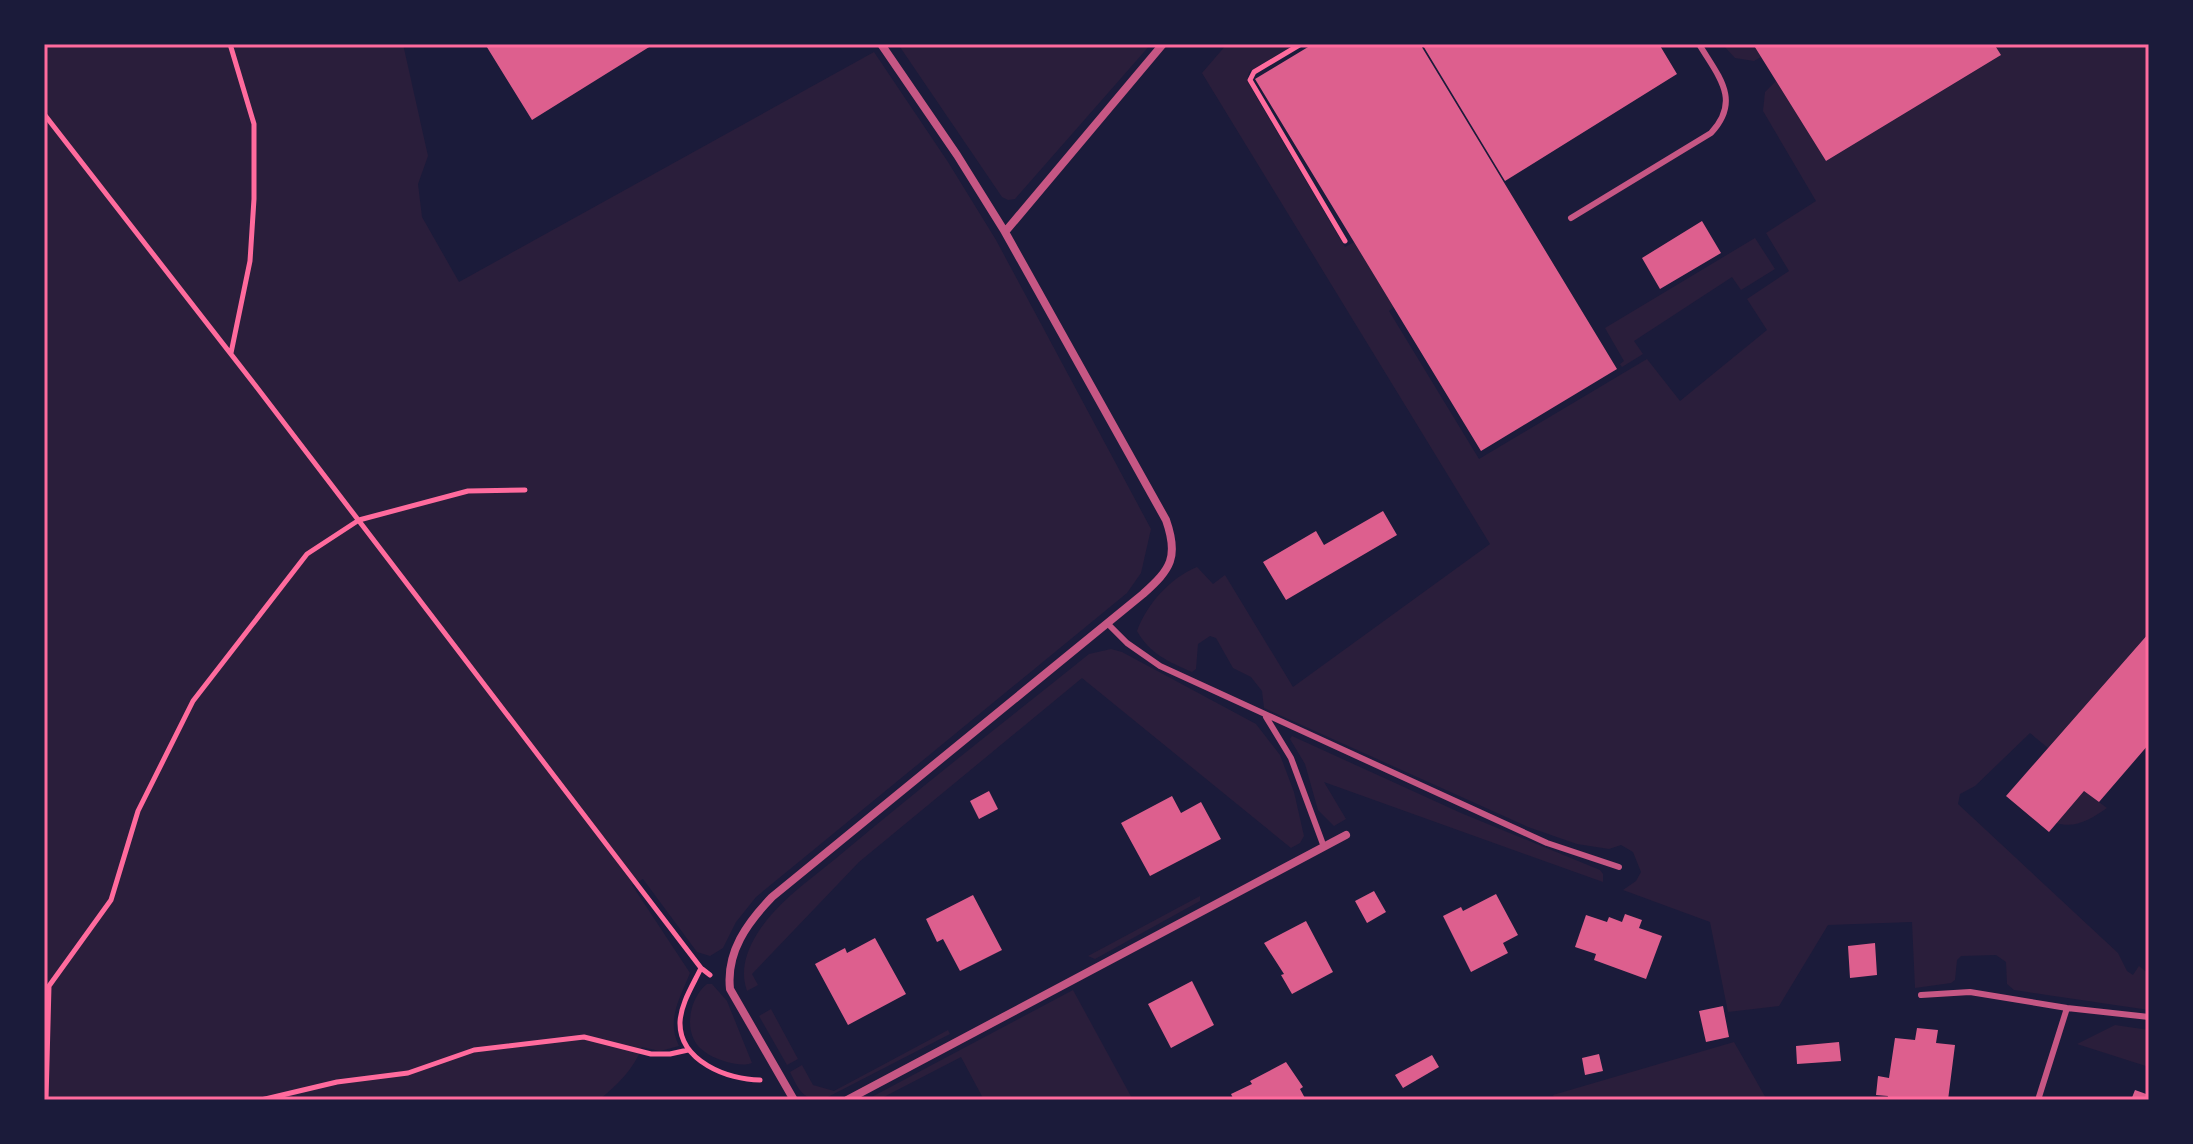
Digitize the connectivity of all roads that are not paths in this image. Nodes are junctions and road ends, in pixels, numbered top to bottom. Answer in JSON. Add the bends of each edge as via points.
{"nodes":[{"id":1,"x":881,"y":44,"type":"edge"},
{"id":2,"x":1163,"y":44,"type":"edge"},
{"id":3,"x":1699,"y":44,"type":"edge"},
{"id":4,"x":1571,"y":218,"type":"dead end"},
{"id":5,"x":1005,"y":232,"type":"junction"},
{"id":6,"x":1108,"y":624,"type":"junction"},
{"id":7,"x":1266,"y":717,"type":"junction"},
{"id":8,"x":1346,"y":835,"type":"dead end"},
{"id":9,"x":1324,"y":847,"type":"junction"},
{"id":10,"x":1619,"y":867,"type":"dead end"},
{"id":11,"x":1921,"y":995,"type":"dead end"},
{"id":12,"x":2067,"y":1008,"type":"junction"},
{"id":13,"x":2149,"y":1017,"type":"edge"},
{"id":14,"x":794,"y":1100,"type":"edge"},
{"id":15,"x":847,"y":1100,"type":"edge"},
{"id":16,"x":2038,"y":1100,"type":"edge"}],
"edges":[{"from":1,"to":5,"type":"street"},
{"from":2,"to":5,"type":"street"},
{"from":3,"to":4,"type":"lane","via":[[1724,87],[1728,103],[1722,121],[1711,133]]},
{"from":5,"to":6,"type":"street","via":[[1172,538],[1168,568]]},
{"from":6,"to":7,"type":"lane","via":[[1160,666]]},
{"from":6,"to":14,"type":"street","via":[[772,897],[743,931],[729,975],[730,989]]},
{"from":7,"to":9,"type":"lane","via":[[1291,758]]},
{"from":7,"to":10,"type":"lane","via":[[1535,838]]},
{"from":8,"to":9,"type":"street"},
{"from":9,"to":15,"type":"street"},
{"from":11,"to":12,"type":"lane","via":[[1970,992]]},
{"from":12,"to":13,"type":"lane"},
{"from":12,"to":16,"type":"lane"}]}
